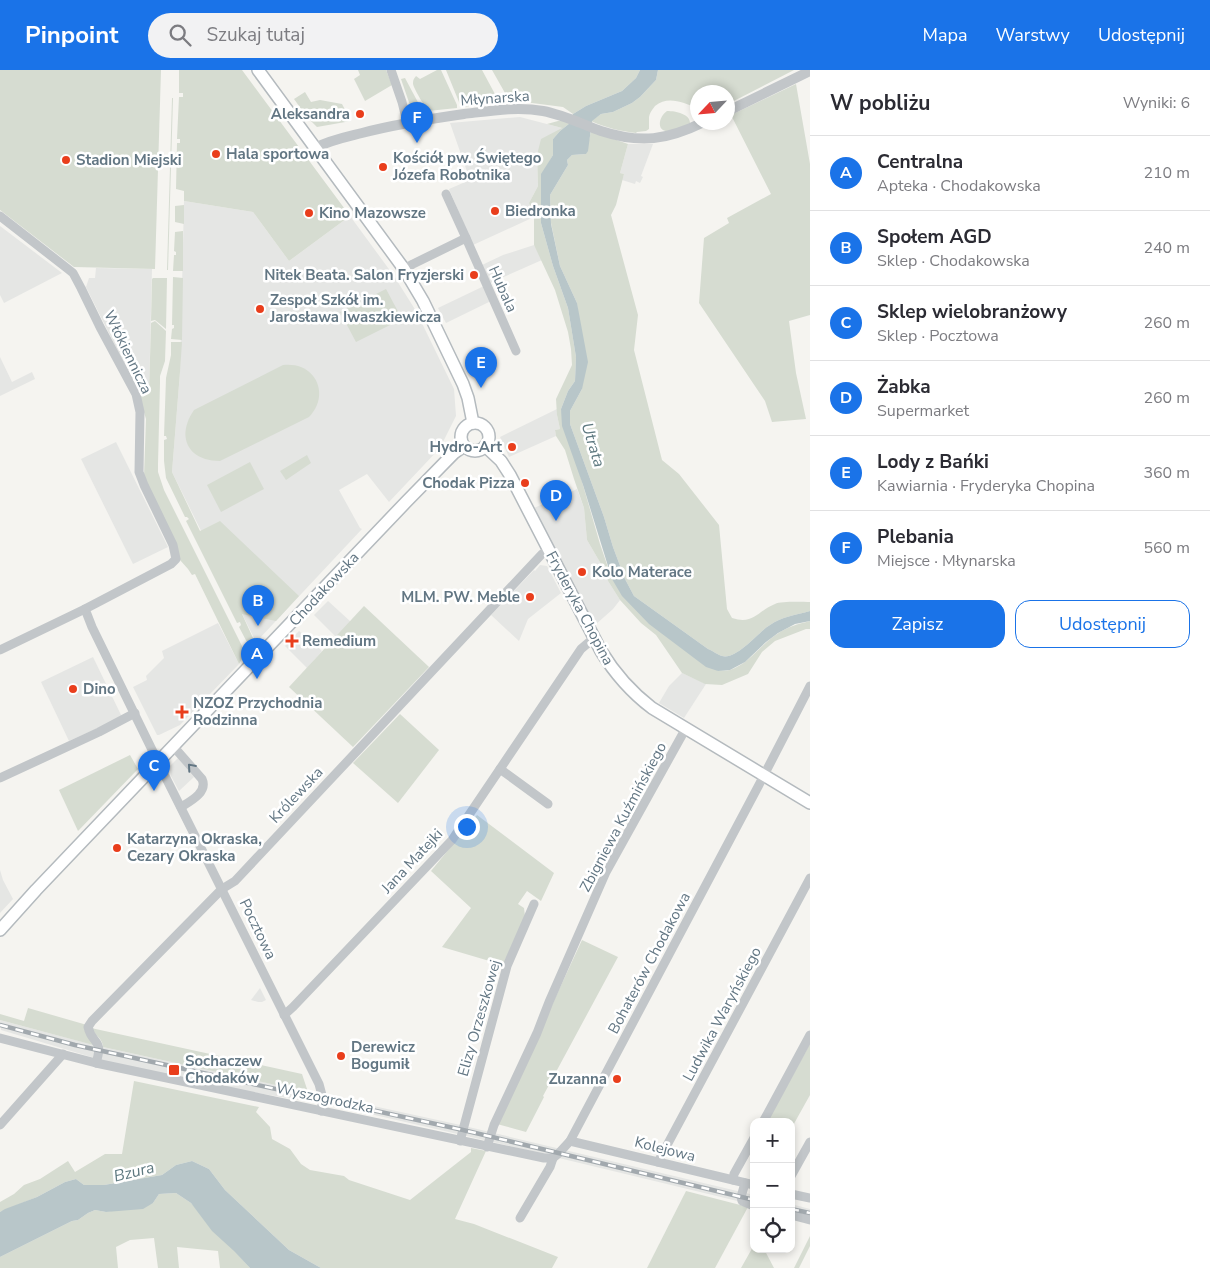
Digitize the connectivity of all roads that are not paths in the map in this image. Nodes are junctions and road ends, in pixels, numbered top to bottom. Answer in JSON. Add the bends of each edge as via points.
{"nodes":[{"id":1,"x":258,"y":70,"type":"edge"},
{"id":2,"x":391,"y":70,"type":"edge"},
{"id":3,"x":810,"y":71,"type":"edge"},
{"id":4,"x":735,"y":108,"type":"edge"},
{"id":5,"x":407,"y":122,"type":"junction"},
{"id":6,"x":690,"y":128,"type":"edge"},
{"id":7,"x":315,"y":148,"type":"junction"},
{"id":8,"x":446,"y":194,"type":"dead end"},
{"id":9,"x":0,"y":216,"type":"edge"},
{"id":10,"x":466,"y":238,"type":"junction"},
{"id":11,"x":404,"y":270,"type":"junction"},
{"id":12,"x":516,"y":351,"type":"dead end"},
{"id":13,"x":473,"y":423,"type":"junction"},
{"id":14,"x":464,"y":446,"type":"junction"},
{"id":15,"x":485,"y":446,"type":"junction"},
{"id":16,"x":548,"y":551,"type":"junction"},
{"id":17,"x":85,"y":609,"type":"junction"},
{"id":18,"x":594,"y":638,"type":"junction"},
{"id":19,"x":0,"y":650,"type":"edge"},
{"id":20,"x":810,"y":686,"type":"edge"},
{"id":21,"x":135,"y":714,"type":"junction"},
{"id":22,"x":686,"y":728,"type":"junction"},
{"id":23,"x":173,"y":746,"type":"junction"},
{"id":24,"x":158,"y":762,"type":"junction"},
{"id":25,"x":500,"y":769,"type":"junction"},
{"id":26,"x":764,"y":776,"type":"junction"},
{"id":27,"x":0,"y":778,"type":"edge"},
{"id":28,"x":810,"y":803,"type":"edge"},
{"id":29,"x":548,"y":804,"type":"dead end"},
{"id":30,"x":181,"y":807,"type":"junction"},
{"id":31,"x":810,"y":878,"type":"edge"},
{"id":32,"x":222,"y":889,"type":"junction"},
{"id":33,"x":534,"y":904,"type":"dead end"},
{"id":34,"x":0,"y":930,"type":"edge"},
{"id":35,"x":284,"y":1014,"type":"junction"},
{"id":36,"x":810,"y":1035,"type":"edge"},
{"id":37,"x":2,"y":1038,"type":"edge"},
{"id":38,"x":62,"y":1054,"type":"junction"},
{"id":39,"x":96,"y":1063,"type":"junction"},
{"id":40,"x":321,"y":1111,"type":"junction"},
{"id":41,"x":765,"y":1118,"type":"edge"},
{"id":42,"x":0,"y":1125,"type":"edge"},
{"id":43,"x":570,"y":1140,"type":"junction"},
{"id":44,"x":460,"y":1141,"type":"junction"},
{"id":45,"x":810,"y":1142,"type":"edge"},
{"id":46,"x":750,"y":1145,"type":"edge"},
{"id":47,"x":487,"y":1147,"type":"junction"},
{"id":48,"x":553,"y":1158,"type":"junction"},
{"id":49,"x":658,"y":1162,"type":"junction"},
{"id":50,"x":795,"y":1169,"type":"edge"},
{"id":51,"x":733,"y":1180,"type":"junction"},
{"id":52,"x":749,"y":1184,"type":"edge"},
{"id":53,"x":795,"y":1195,"type":"edge"},
{"id":54,"x":810,"y":1198,"type":"edge"},
{"id":55,"x":750,"y":1204,"type":"edge"},
{"id":56,"x":795,"y":1216,"type":"edge"},
{"id":57,"x":520,"y":1218,"type":"dead end"},
{"id":58,"x":810,"y":1220,"type":"edge"}],
"edges":[{"from":1,"to":7,"type":"main road"},
{"from":2,"to":5,"type":"street"},
{"from":3,"to":4,"type":"street"},
{"from":5,"to":6,"type":"street","name":"Młynarska","via":[[528,109],[636,138],[659,138]]},
{"from":5,"to":7,"type":"street","name":"Młynarska","via":[[334,140]]},
{"from":7,"to":11,"type":"main road"},
{"from":8,"to":10,"type":"street","name":"Hubala"},
{"from":9,"to":17,"type":"street","name":"Włókiennicza","via":[[73,273],[81,288],[136,394],[140,412],[139,472],[176,555],[171,564]]},
{"from":10,"to":11,"type":"street"},
{"from":10,"to":12,"type":"street","name":"Hubala"},
{"from":11,"to":13,"type":"main road","via":[[423,301],[463,384]]},
{"from":13,"to":14,"type":"main road","via":[[462,432]]},
{"from":13,"to":15,"type":"main road","via":[[487,430],[489,436]]},
{"from":14,"to":15,"type":"main road","via":[[474,451]]},
{"from":14,"to":23,"type":"main road","name":"Chodakowska","via":[[412,496]]},
{"from":15,"to":16,"type":"main road","name":"Fryderyka Chopina","via":[[496,454],[505,468]]},
{"from":16,"to":18,"type":"main road","name":"Fryderyka Chopina"},
{"from":16,"to":32,"type":"street","name":"Królewska","via":[[235,880]]},
{"from":17,"to":19,"type":"street"},
{"from":17,"to":21,"type":"street"},
{"from":18,"to":22,"type":"main road","name":"Fryderyka Chopina","via":[[613,670],[631,691]]},
{"from":18,"to":25,"type":"street","name":"Jana Matejki","via":[[582,649]]},
{"from":20,"to":26,"type":"street","name":"Bohaterów Chodakowa"},
{"from":21,"to":24,"type":"street"},
{"from":21,"to":27,"type":"street"},
{"from":22,"to":26,"type":"main road","name":"Fryderyka Chopina"},
{"from":22,"to":47,"type":"street","name":"Zbigniewa Kuźmińskiego","via":[[606,872]]},
{"from":23,"to":24,"type":"main road","name":"Chodakowska"},
{"from":30,"to":23,"type":"street","one_way":true,"via":[[200,794],[204,784]]},
{"from":24,"to":30,"type":"street","name":"Pocztowa"},
{"from":24,"to":34,"type":"main road","name":"Chodakowska"},
{"from":25,"to":29,"type":"street"},
{"from":25,"to":35,"type":"street","name":"Jana Matejki","via":[[452,840]]},
{"from":26,"to":28,"type":"main road","name":"Fryderyka Chopina"},
{"from":26,"to":43,"type":"street","name":"Bohaterów Chodakowa"},
{"from":30,"to":32,"type":"street","name":"Pocztowa"},
{"from":31,"to":49,"type":"street","name":"Ludwika Waryńskiego"},
{"from":32,"to":35,"type":"street","name":"Pocztowa"},
{"from":32,"to":39,"type":"street","name":"Królewska","via":[[89,1025],[99,1047]]},
{"from":33,"to":44,"type":"street","name":"Elizy Orzeszkowej","via":[[506,966]]},
{"from":35,"to":40,"type":"street","name":"Pocztowa","via":[[319,1084],[323,1099]]},
{"from":36,"to":41,"type":"street"},
{"from":37,"to":38,"type":"street","name":"Wyszogrodzka"},
{"from":38,"to":39,"type":"street","name":"Wyszogrodzka"},
{"from":38,"to":42,"type":"street"},
{"from":39,"to":40,"type":"street","name":"Wyszogrodzka"},
{"from":40,"to":44,"type":"street","name":"Wyszogrodzka"},
{"from":43,"to":48,"type":"street","name":"Bohaterów Chodakowa"},
{"from":43,"to":49,"type":"street","name":"Kolejowa"},
{"from":44,"to":47,"type":"street","name":"Wyszogrodzka"},
{"from":45,"to":50,"type":"street"},
{"from":46,"to":51,"type":"street"},
{"from":47,"to":48,"type":"street","name":"Wyszogrodzka"},
{"from":48,"to":57,"type":"street","name":"Bohaterów Chodakowa"},
{"from":49,"to":51,"type":"street","name":"Kolejowa"},
{"from":51,"to":52,"type":"street","name":"Kolejowa"},
{"from":52,"to":55,"type":"street","via":[[741,1197]]},
{"from":53,"to":54,"type":"street"},
{"from":56,"to":58,"type":"street"}]}
